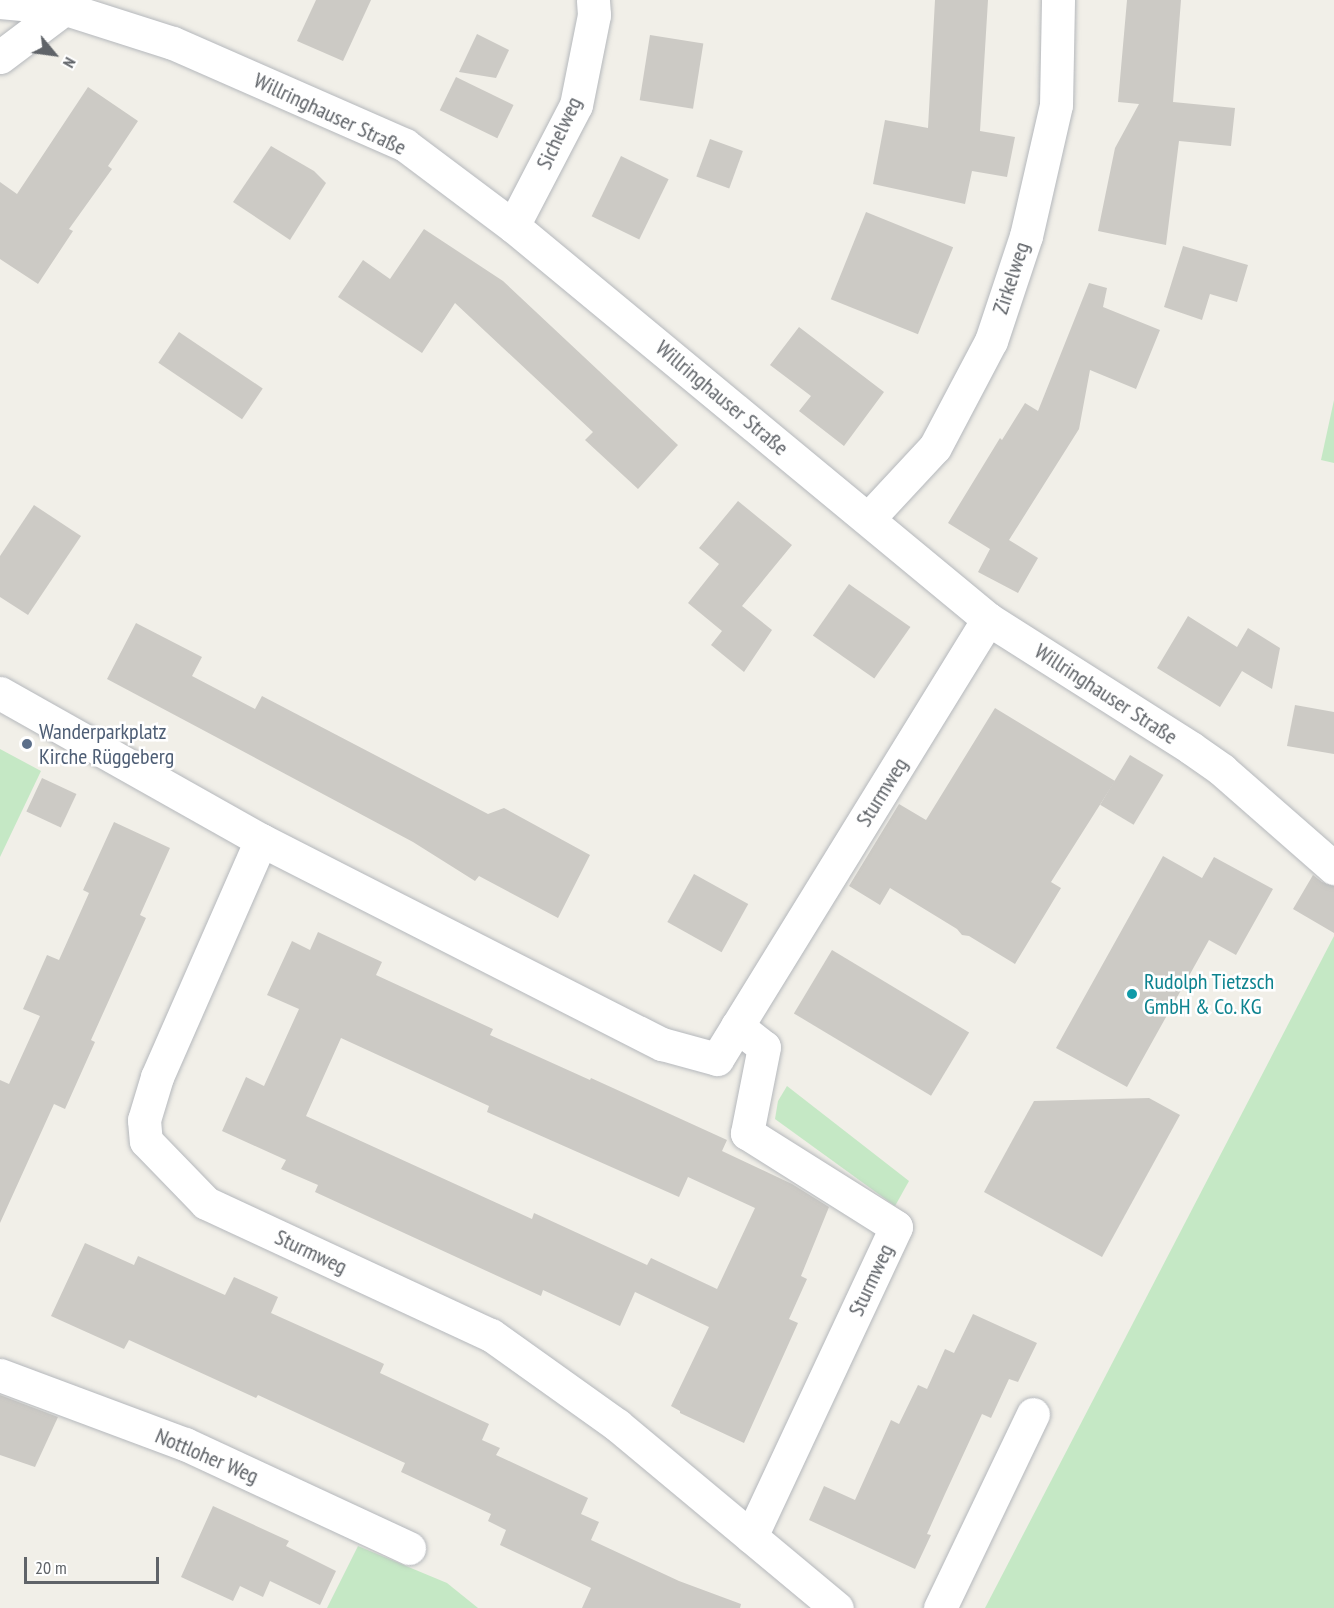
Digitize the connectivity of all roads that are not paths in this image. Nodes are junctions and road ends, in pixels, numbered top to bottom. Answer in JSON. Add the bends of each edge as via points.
{"nodes":[{"id":1,"x":593,"y":0,"type":"edge"},
{"id":2,"x":1058,"y":0,"type":"edge"},
{"id":3,"x":0,"y":2,"type":"edge"},
{"id":4,"x":70,"y":4,"type":"edge"},
{"id":5,"x":0,"y":57,"type":"edge"},
{"id":6,"x":513,"y":225,"type":"junction"},
{"id":7,"x":868,"y":519,"type":"junction"},
{"id":8,"x":988,"y":619,"type":"junction"},
{"id":9,"x":0,"y":693,"type":"edge"},
{"id":10,"x":261,"y":840,"type":"junction"},
{"id":11,"x":1334,"y":868,"type":"edge"},
{"id":12,"x":737,"y":1026,"type":"junction"},
{"id":13,"x":0,"y":1375,"type":"edge"},
{"id":14,"x":1033,"y":1414,"type":"dead end"},
{"id":15,"x":751,"y":1537,"type":"junction"},
{"id":16,"x":410,"y":1548,"type":"dead end"},
{"id":17,"x":837,"y":1608,"type":"edge"},
{"id":18,"x":940,"y":1608,"type":"edge"}],
"edges":[{"from":1,"to":6,"type":"street","name":"Sichelweg","via":[[594,15],[576,105]]},
{"from":2,"to":7,"type":"street","name":"Zirkelweg","via":[[1056,105],[1026,236],[991,341],[935,447]]},
{"from":3,"to":4,"type":"street","name":"Willringhauser Straße"},
{"from":4,"to":5,"type":"street"},
{"from":4,"to":6,"type":"street","name":"Willringhauser Straße","via":[[173,43],[405,145]]},
{"from":6,"to":7,"type":"street","name":"Willringhauser Straße"},
{"from":7,"to":8,"type":"street","name":"Willringhauser Straße"},
{"from":8,"to":11,"type":"street","name":"Willringhauser Straße","via":[[1191,747]]},
{"from":8,"to":12,"type":"street","name":"Sturmweg"},
{"from":9,"to":10,"type":"street","name":"Sturmweg"},
{"from":10,"to":12,"type":"street","name":"Sturmweg","via":[[662,1044],[717,1059]]},
{"from":10,"to":15,"type":"street","name":"Sturmweg","via":[[157,1077],[144,1120],[146,1141],[206,1203],[491,1335],[617,1425]]},
{"from":12,"to":15,"type":"street","name":"Sturmweg","via":[[764,1047],[747,1133],[896,1227]]},
{"from":13,"to":16,"type":"street","name":"Nottloher Weg","via":[[185,1444]]},
{"from":14,"to":18,"type":"street"},
{"from":15,"to":17,"type":"street","name":"Sturmweg"}]}
